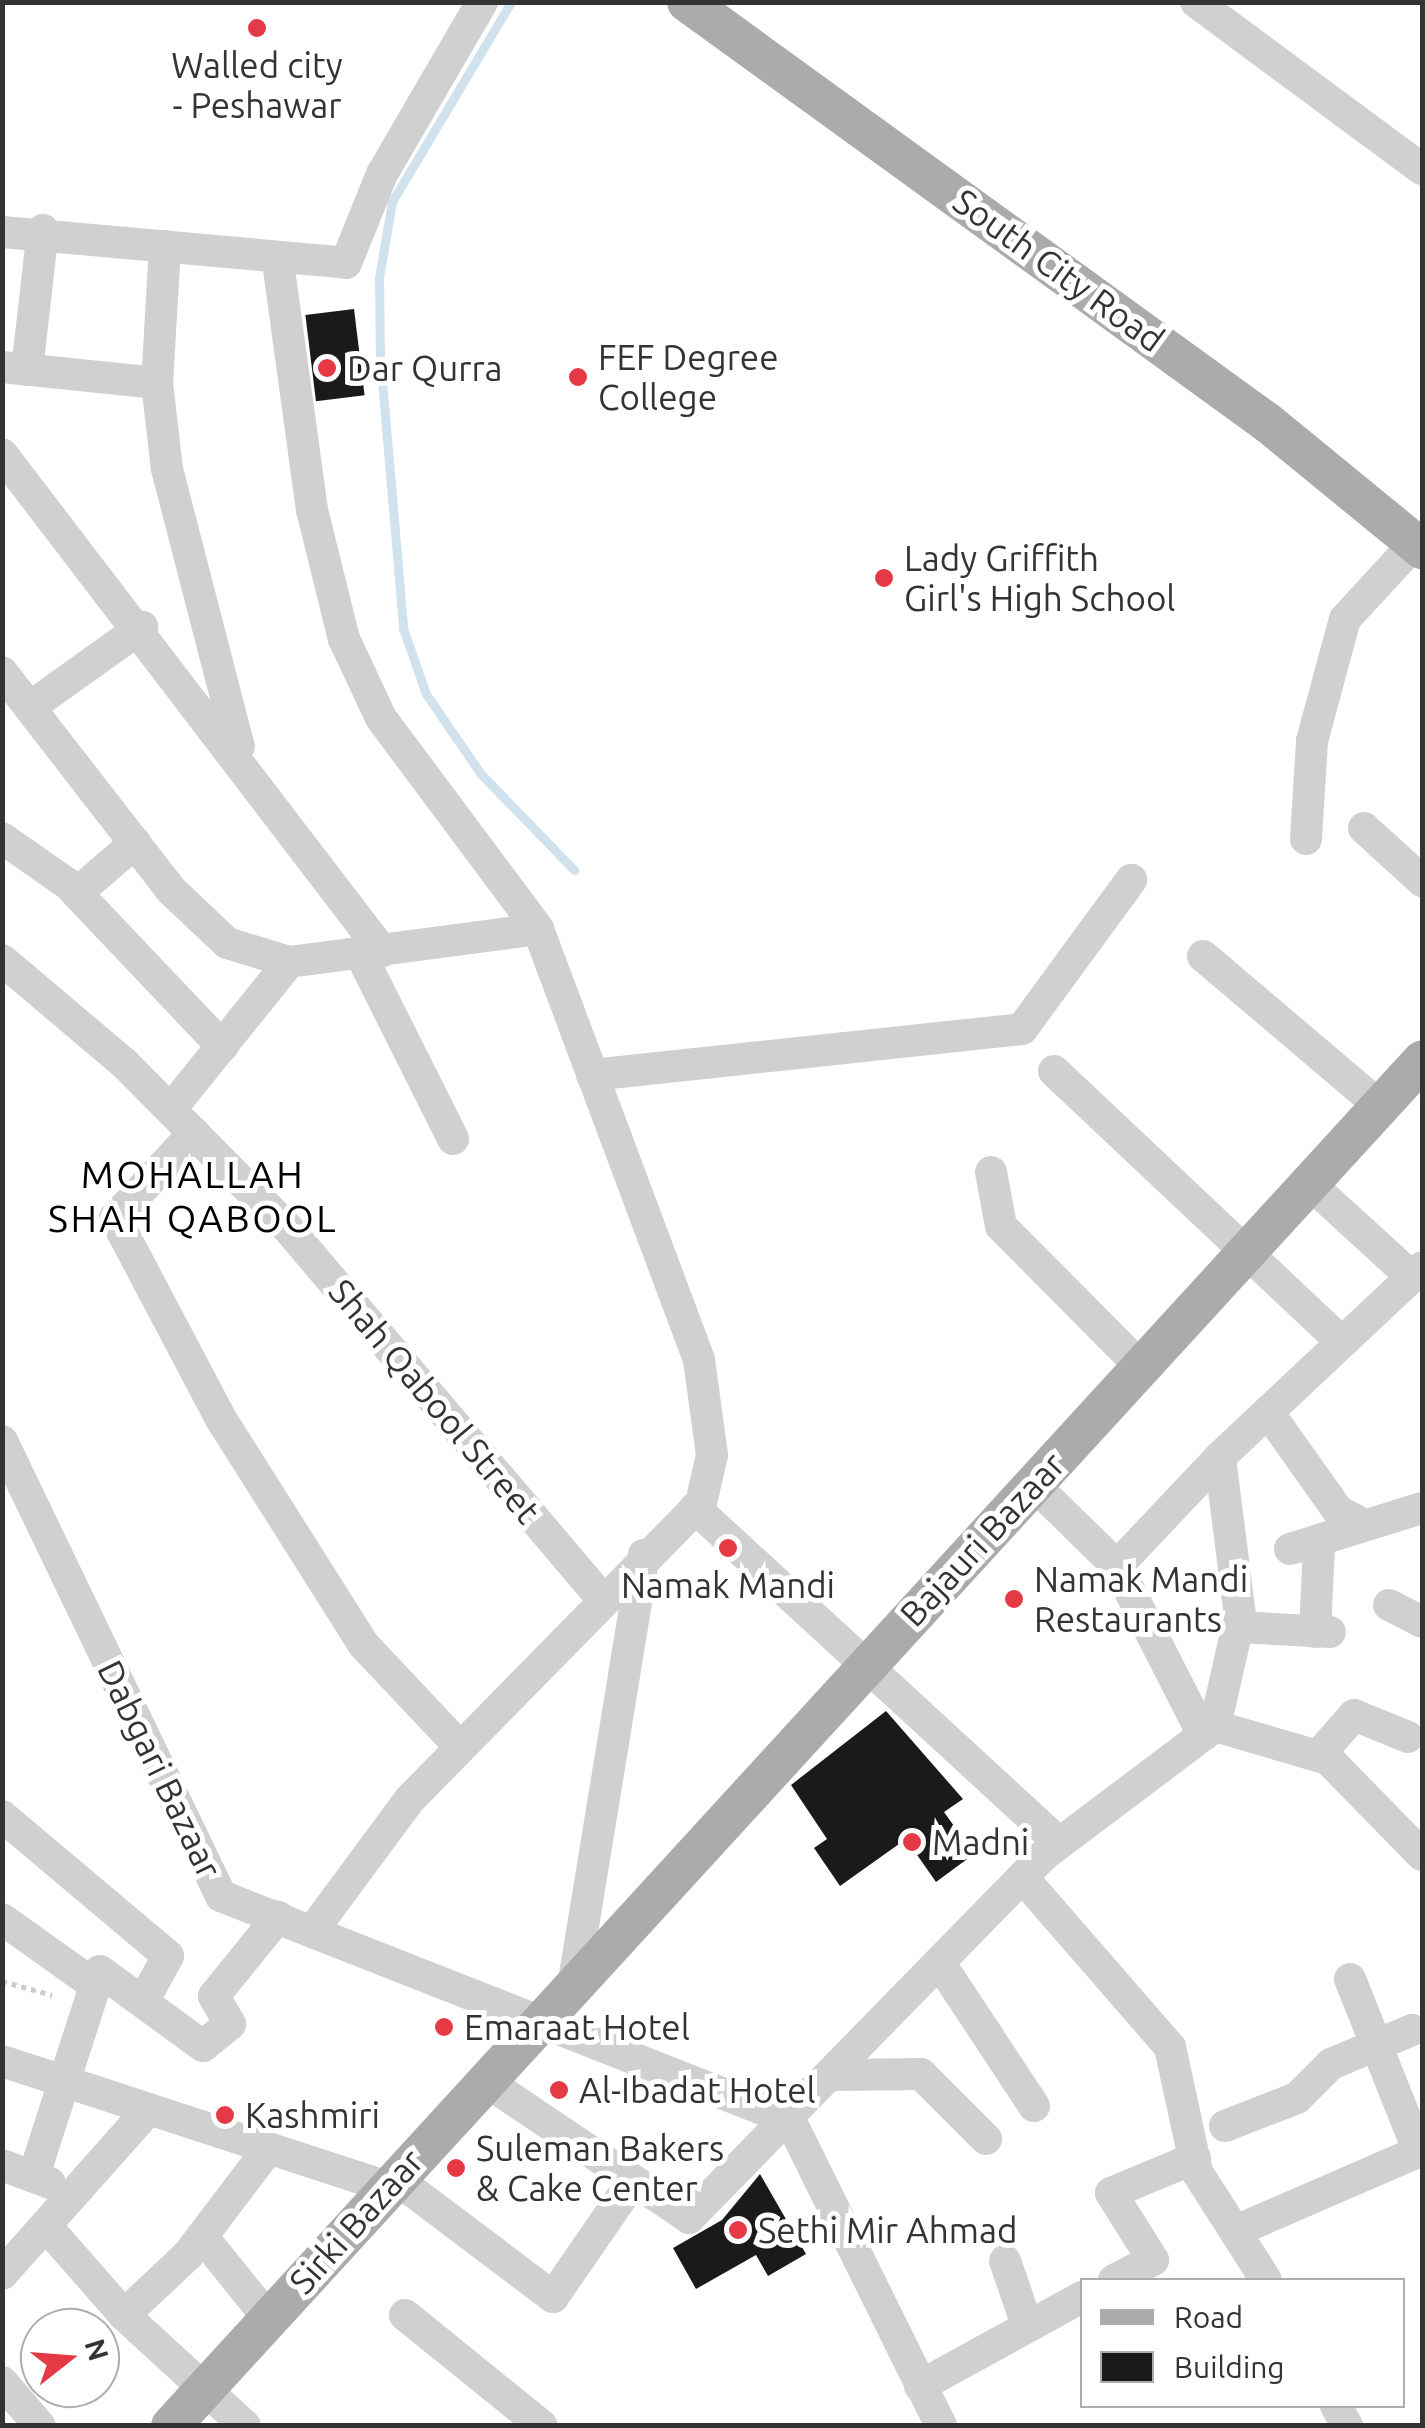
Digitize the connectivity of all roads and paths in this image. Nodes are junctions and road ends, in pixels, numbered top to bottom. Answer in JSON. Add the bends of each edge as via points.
{"nodes":[{"id":1,"x":482,"y":2,"type":"edge"},
{"id":2,"x":687,"y":2,"type":"edge"},
{"id":3,"x":1196,"y":2,"type":"edge"},
{"id":4,"x":1422,"y":169,"type":"edge"},
{"id":5,"x":43,"y":230,"type":"junction"},
{"id":6,"x":2,"y":232,"type":"edge"},
{"id":7,"x":166,"y":246,"type":"junction"},
{"id":8,"x":278,"y":262,"type":"junction"},
{"id":9,"x":15,"y":369,"type":"edge"},
{"id":10,"x":158,"y":383,"type":"junction"},
{"id":11,"x":2,"y":454,"type":"edge"},
{"id":12,"x":1419,"y":546,"type":"edge"},
{"id":13,"x":142,"y":627,"type":"junction"},
{"id":14,"x":2,"y":672,"type":"edge"},
{"id":15,"x":30,"y":707,"type":"junction"},
{"id":16,"x":242,"y":761,"type":"junction"},
{"id":17,"x":1364,"y":828,"type":"dead end"},
{"id":18,"x":2,"y":838,"type":"edge"},
{"id":19,"x":1306,"y":840,"type":"dead end"},
{"id":20,"x":135,"y":843,"type":"junction"},
{"id":21,"x":1132,"y":880,"type":"dead end"},
{"id":22,"x":1422,"y":881,"type":"edge"},
{"id":23,"x":77,"y":893,"type":"junction"},
{"id":24,"x":538,"y":929,"type":"junction"},
{"id":25,"x":371,"y":952,"type":"junction"},
{"id":26,"x":1202,"y":956,"type":"dead end"},
{"id":27,"x":2,"y":960,"type":"edge"},
{"id":28,"x":289,"y":962,"type":"junction"},
{"id":29,"x":222,"y":1046,"type":"junction"},
{"id":30,"x":1422,"y":1061,"type":"edge"},
{"id":31,"x":1054,"y":1071,"type":"dead end"},
{"id":32,"x":592,"y":1075,"type":"junction"},
{"id":33,"x":1381,"y":1107,"type":"junction"},
{"id":34,"x":182,"y":1121,"type":"junction"},
{"id":35,"x":454,"y":1140,"type":"dead end"},
{"id":36,"x":992,"y":1172,"type":"dead end"},
{"id":37,"x":1310,"y":1184,"type":"junction"},
{"id":38,"x":1248,"y":1251,"type":"junction"},
{"id":39,"x":1417,"y":1272,"type":"edge"},
{"id":40,"x":1342,"y":1342,"type":"junction"},
{"id":41,"x":1140,"y":1368,"type":"junction"},
{"id":42,"x":1268,"y":1412,"type":"junction"},
{"id":43,"x":2,"y":1441,"type":"edge"},
{"id":44,"x":1220,"y":1457,"type":"junction"},
{"id":45,"x":1033,"y":1484,"type":"junction"},
{"id":46,"x":695,"y":1508,"type":"junction"},
{"id":47,"x":1422,"y":1508,"type":"edge"},
{"id":48,"x":1364,"y":1525,"type":"junction"},
{"id":49,"x":644,"y":1556,"type":"junction"},
{"id":50,"x":1117,"y":1566,"type":"junction"},
{"id":51,"x":602,"y":1598,"type":"junction"},
{"id":52,"x":1388,"y":1605,"type":"dead end"},
{"id":53,"x":1422,"y":1622,"type":"edge"},
{"id":54,"x":1238,"y":1627,"type":"junction"},
{"id":55,"x":868,"y":1662,"type":"junction"},
{"id":56,"x":1209,"y":1731,"type":"junction"},
{"id":57,"x":1408,"y":1737,"type":"dead end"},
{"id":58,"x":460,"y":1747,"type":"junction"},
{"id":59,"x":1320,"y":1756,"type":"junction"},
{"id":60,"x":2,"y":1816,"type":"edge"},
{"id":61,"x":1058,"y":1842,"type":"junction"},
{"id":62,"x":1422,"y":1855,"type":"edge"},
{"id":63,"x":1022,"y":1878,"type":"junction"},
{"id":64,"x":2,"y":1918,"type":"edge"},
{"id":65,"x":278,"y":1918,"type":"junction"},
{"id":66,"x":313,"y":1930,"type":"junction"},
{"id":67,"x":941,"y":1965,"type":"junction"},
{"id":68,"x":1350,"y":1979,"type":"dead end"},
{"id":69,"x":2,"y":1981,"type":"edge"},
{"id":70,"x":574,"y":1981,"type":"junction"},
{"id":71,"x":92,"y":1997,"type":"junction"},
{"id":72,"x":145,"y":1998,"type":"junction"},
{"id":73,"x":541,"y":2016,"type":"junction"},
{"id":74,"x":1412,"y":2030,"type":"dead end"},
{"id":75,"x":1376,"y":2046,"type":"junction"},
{"id":76,"x":2,"y":2061,"type":"edge"},
{"id":77,"x":836,"y":2075,"type":"junction"},
{"id":78,"x":484,"y":2080,"type":"junction"},
{"id":79,"x":65,"y":2082,"type":"junction"},
{"id":80,"x":1034,"y":2106,"type":"dead end"},
{"id":81,"x":149,"y":2109,"type":"junction"},
{"id":82,"x":790,"y":2120,"type":"junction"},
{"id":83,"x":1225,"y":2126,"type":"dead end"},
{"id":84,"x":986,"y":2139,"type":"dead end"},
{"id":85,"x":269,"y":2148,"type":"junction"},
{"id":86,"x":1420,"y":2151,"type":"edge"},
{"id":87,"x":1195,"y":2158,"type":"junction"},
{"id":88,"x":2,"y":2165,"type":"edge"},
{"id":89,"x":34,"y":2176,"type":"junction"},
{"id":90,"x":633,"y":2181,"type":"junction"},
{"id":91,"x":391,"y":2182,"type":"junction"},
{"id":92,"x":77,"y":2195,"type":"junction"},
{"id":93,"x":47,"y":2227,"type":"junction"},
{"id":94,"x":1238,"y":2230,"type":"junction"},
{"id":95,"x":202,"y":2236,"type":"junction"},
{"id":96,"x":1005,"y":2261,"type":"dead end"},
{"id":97,"x":2,"y":2274,"type":"edge"},
{"id":98,"x":1118,"y":2278,"type":"edge"},
{"id":99,"x":1265,"y":2278,"type":"edge"},
{"id":100,"x":1080,"y":2297,"type":"edge"},
{"id":101,"x":124,"y":2314,"type":"junction"},
{"id":102,"x":405,"y":2315,"type":"dead end"},
{"id":103,"x":268,"y":2318,"type":"junction"},
{"id":104,"x":1027,"y":2325,"type":"junction"},
{"id":105,"x":2,"y":2382,"type":"edge"},
{"id":106,"x":206,"y":2386,"type":"junction"},
{"id":107,"x":920,"y":2386,"type":"junction"},
{"id":108,"x":40,"y":2426,"type":"edge"},
{"id":109,"x":171,"y":2426,"type":"edge"},
{"id":110,"x":245,"y":2426,"type":"edge"},
{"id":111,"x":542,"y":2426,"type":"edge"},
{"id":112,"x":941,"y":2426,"type":"edge"}],
"edges":[{"from":1,"to":8,"type":"street","via":[[382,174],[355,255],[338,266]]},
{"from":2,"to":12,"type":"main road","name":"South City Road","via":[[1268,423]]},
{"from":3,"to":4,"type":"street"},
{"from":5,"to":6,"type":"street"},
{"from":5,"to":7,"type":"street"},
{"from":5,"to":9,"type":"street"},
{"from":7,"to":8,"type":"street"},
{"from":7,"to":10,"type":"street"},
{"from":8,"to":24,"type":"street","via":[[312,510],[344,639],[381,718]]},
{"from":9,"to":10,"type":"street"},
{"from":10,"to":16,"type":"street","via":[[167,470]]},
{"from":11,"to":13,"type":"street"},
{"from":12,"to":19,"type":"street","via":[[1345,619],[1312,741]]},
{"from":13,"to":15,"type":"street"},
{"from":13,"to":16,"type":"street"},
{"from":14,"to":15,"type":"street"},
{"from":15,"to":20,"type":"street"},
{"from":16,"to":25,"type":"street"},
{"from":17,"to":22,"type":"street"},
{"from":18,"to":23,"type":"street"},
{"from":20,"to":23,"type":"street"},
{"from":20,"to":28,"type":"street","via":[[227,943]]},
{"from":21,"to":32,"type":"street","via":[[1022,1030]]},
{"from":23,"to":29,"type":"street"},
{"from":24,"to":25,"type":"street"},
{"from":24,"to":32,"type":"street"},
{"from":25,"to":28,"type":"street"},
{"from":25,"to":35,"type":"street"},
{"from":26,"to":33,"type":"street"},
{"from":27,"to":34,"type":"street","name":"Shah Qabool Street"},
{"from":28,"to":29,"type":"street"},
{"from":29,"to":34,"type":"street"},
{"from":30,"to":33,"type":"main road","name":"Bajauri Bazaar"},
{"from":31,"to":38,"type":"street"},
{"from":32,"to":46,"type":"street","via":[[699,1360],[712,1455]]},
{"from":33,"to":37,"type":"main road","name":"Bajauri Bazaar"},
{"from":34,"to":51,"type":"street","name":"Shah Qabool Street","via":[[286,1226]]},
{"from":34,"to":58,"type":"street","via":[[115,1218],[221,1418],[363,1644]]},
{"from":36,"to":41,"type":"street","via":[[1000,1226]]},
{"from":37,"to":38,"type":"main road","name":"Bajauri Bazaar"},
{"from":37,"to":39,"type":"street"},
{"from":38,"to":40,"type":"street"},
{"from":38,"to":41,"type":"main road","name":"Bajauri Bazaar"},
{"from":39,"to":40,"type":"street"},
{"from":40,"to":42,"type":"street"},
{"from":41,"to":45,"type":"main road","name":"Bajauri Bazaar"},
{"from":42,"to":44,"type":"street"},
{"from":42,"to":48,"type":"street","via":[[1338,1511]]},
{"from":43,"to":65,"type":"street","name":"Dabgari Bazaar","via":[[221,1896]]},
{"from":44,"to":50,"type":"street"},
{"from":44,"to":54,"type":"street"},
{"from":45,"to":50,"type":"street"},
{"from":45,"to":55,"type":"main road","name":"Bajauri Bazaar"},
{"from":46,"to":49,"type":"street"},
{"from":46,"to":55,"type":"street"},
{"from":47,"to":48,"type":"street"},
{"from":48,"to":54,"type":"street","via":[[1305,1548],[1322,1632]]},
{"from":49,"to":51,"type":"street"},
{"from":49,"to":70,"type":"street"},
{"from":50,"to":56,"type":"street"},
{"from":51,"to":58,"type":"street"},
{"from":52,"to":53,"type":"street"},
{"from":54,"to":56,"type":"street"},
{"from":55,"to":61,"type":"street"},
{"from":55,"to":70,"type":"main road","name":"Bajauri Bazaar"},
{"from":56,"to":59,"type":"street"},
{"from":56,"to":61,"type":"street"},
{"from":57,"to":59,"type":"street","via":[[1354,1714]]},
{"from":58,"to":66,"type":"street"},
{"from":59,"to":62,"type":"street"},
{"from":60,"to":72,"type":"street","via":[[168,1956]]},
{"from":61,"to":63,"type":"street"},
{"from":63,"to":67,"type":"street"},
{"from":63,"to":87,"type":"street","via":[[1170,2047]]},
{"from":64,"to":71,"type":"street"},
{"from":65,"to":66,"type":"street","name":"Dabgari Bazaar"},
{"from":65,"to":72,"type":"street","via":[[214,1996],[230,2024],[204,2046]]},
{"from":66,"to":73,"type":"street","name":"Dabgari Bazaar"},
{"from":67,"to":77,"type":"street"},
{"from":67,"to":80,"type":"street"},
{"from":68,"to":75,"type":"street"},
{"from":69,"to":71,"type":"path"},
{"from":70,"to":73,"type":"main road","name":"Bajauri Bazaar"},
{"from":71,"to":72,"type":"street","via":[[100,1971]]},
{"from":71,"to":79,"type":"street"},
{"from":73,"to":78,"type":"main road","name":"Sirki Bazaar"},
{"from":73,"to":82,"type":"street","name":"Dabgari Bazaar"},
{"from":74,"to":75,"type":"street"},
{"from":75,"to":83,"type":"street","via":[[1331,2064],[1297,2098]]},
{"from":75,"to":86,"type":"street"},
{"from":76,"to":79,"type":"street"},
{"from":77,"to":82,"type":"street"},
{"from":77,"to":84,"type":"street","via":[[921,2074]]},
{"from":78,"to":90,"type":"street"},
{"from":78,"to":91,"type":"main road","name":"Sirki Bazaar"},
{"from":79,"to":81,"type":"street"},
{"from":79,"to":89,"type":"street"},
{"from":81,"to":85,"type":"street"},
{"from":81,"to":92,"type":"street"},
{"from":82,"to":90,"type":"street","via":[[689,2218]]},
{"from":82,"to":107,"type":"street"},
{"from":85,"to":91,"type":"street"},
{"from":85,"to":95,"type":"street"},
{"from":86,"to":94,"type":"street"},
{"from":87,"to":94,"type":"street"},
{"from":87,"to":98,"type":"street","via":[[1111,2193],[1154,2260]]},
{"from":88,"to":89,"type":"street"},
{"from":89,"to":92,"type":"street"},
{"from":90,"to":91,"type":"street","via":[[553,2297]]},
{"from":91,"to":103,"type":"main road","name":"Sirki Bazaar"},
{"from":92,"to":93,"type":"street"},
{"from":93,"to":97,"type":"street"},
{"from":93,"to":101,"type":"street"},
{"from":94,"to":99,"type":"street"},
{"from":95,"to":101,"type":"street"},
{"from":95,"to":103,"type":"street"},
{"from":96,"to":104,"type":"street"},
{"from":100,"to":104,"type":"street"},
{"from":101,"to":106,"type":"street"},
{"from":102,"to":111,"type":"street"},
{"from":103,"to":106,"type":"main road","name":"Sirki Bazaar"},
{"from":104,"to":107,"type":"street"},
{"from":105,"to":108,"type":"street"},
{"from":106,"to":109,"type":"main road","name":"Sirki Bazaar"},
{"from":106,"to":110,"type":"street"},
{"from":107,"to":112,"type":"street"}]}
